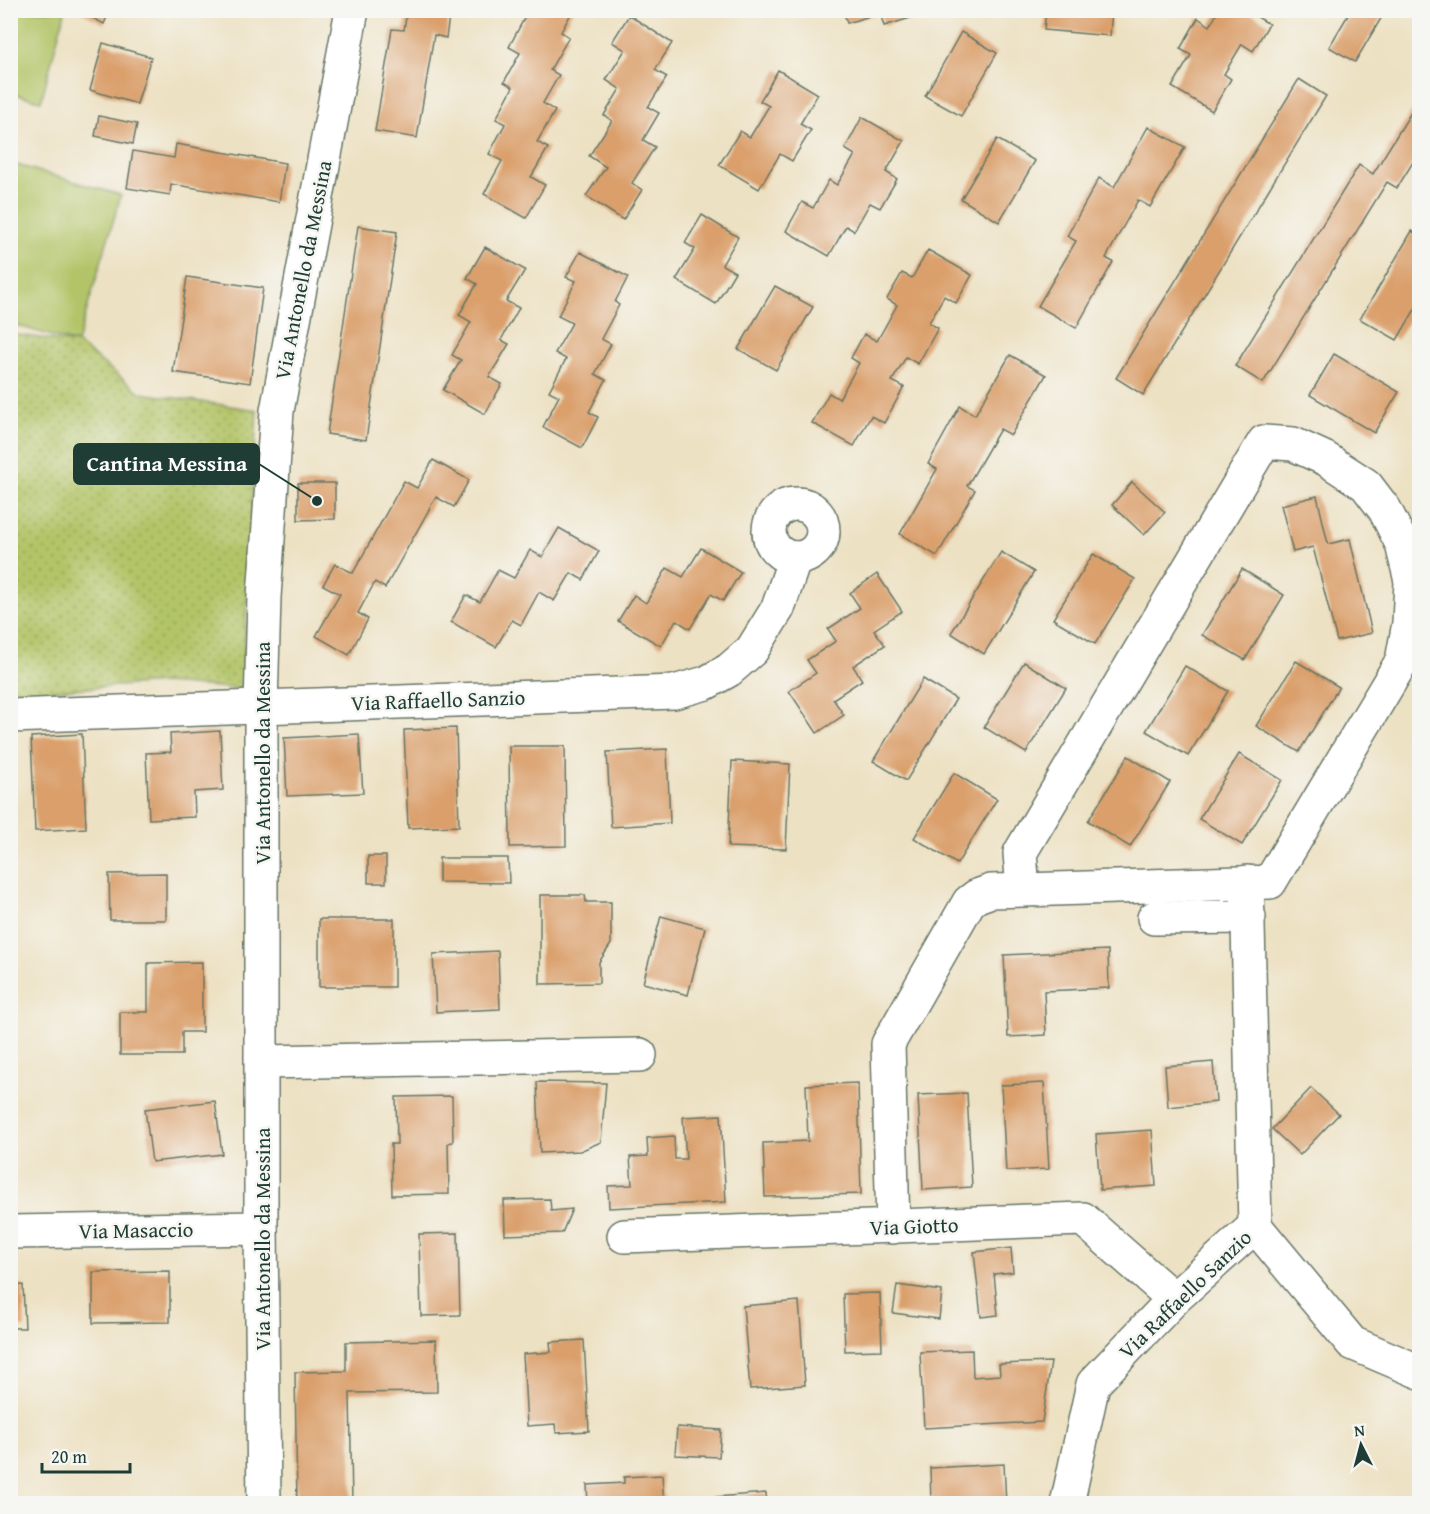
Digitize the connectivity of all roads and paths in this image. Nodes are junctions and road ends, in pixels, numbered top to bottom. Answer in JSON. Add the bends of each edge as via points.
{"nodes":[{"id":1,"x":352,"y":10,"type":"edge"},
{"id":2,"x":795,"y":558,"type":"dead end"},
{"id":3,"x":261,"y":707,"type":"junction"},
{"id":4,"x":10,"y":716,"type":"edge"},
{"id":5,"x":1247,"y":882,"type":"junction"},
{"id":6,"x":1023,"y":890,"type":"junction"},
{"id":7,"x":1249,"y":916,"type":"junction"},
{"id":8,"x":1154,"y":918,"type":"dead end"},
{"id":9,"x":640,"y":1055,"type":"dead end"},
{"id":10,"x":262,"y":1062,"type":"junction"},
{"id":11,"x":1256,"y":1226,"type":"junction"},
{"id":12,"x":893,"y":1227,"type":"junction"},
{"id":13,"x":261,"y":1228,"type":"junction"},
{"id":14,"x":10,"y":1232,"type":"edge"},
{"id":15,"x":624,"y":1236,"type":"dead end"},
{"id":16,"x":1174,"y":1299,"type":"junction"},
{"id":17,"x":1419,"y":1372,"type":"edge"},
{"id":18,"x":264,"y":1503,"type":"edge"},
{"id":19,"x":1067,"y":1503,"type":"edge"}],
"edges":[{"from":1,"to":3,"type":"street","name":"Via Antonello da Messina","via":[[277,411]]},
{"from":2,"to":3,"type":"street","name":"Via Raffaello Sanzio","via":[[778,608],[752,650],[706,683],[674,692]]},
{"from":3,"to":4,"type":"street","name":"Via Raffaello Sanzio"},
{"from":3,"to":10,"type":"street","name":"Via Antonello da Messina"},
{"from":5,"to":6,"type":"street"},
{"from":5,"to":6,"type":"street","via":[[1270,882],[1402,661],[1409,623],[1411,581],[1402,544],[1385,510],[1366,485],[1326,459],[1293,444],[1264,442],[1020,853]]},
{"from":5,"to":7,"type":"street"},
{"from":6,"to":12,"type":"street","via":[[991,891],[969,902],[888,1044]]},
{"from":7,"to":8,"type":"street"},
{"from":7,"to":11,"type":"street"},
{"from":9,"to":10,"type":"street"},
{"from":10,"to":13,"type":"street","name":"Via Antonello da Messina"},
{"from":11,"to":16,"type":"street","name":"Via Raffaello Sanzio"},
{"from":11,"to":17,"type":"street","name":"Via Raffaello Sanzio","via":[[1352,1343]]},
{"from":12,"to":15,"type":"street","name":"Via Giotto"},
{"from":12,"to":16,"type":"street","name":"Via Giotto","via":[[1083,1220]]},
{"from":13,"to":14,"type":"street","name":"Via Masaccio"},
{"from":13,"to":18,"type":"street","name":"Via Antonello da Messina"},
{"from":16,"to":19,"type":"street","name":"Via Raffaello Sanzio","via":[[1093,1384]]}]}
